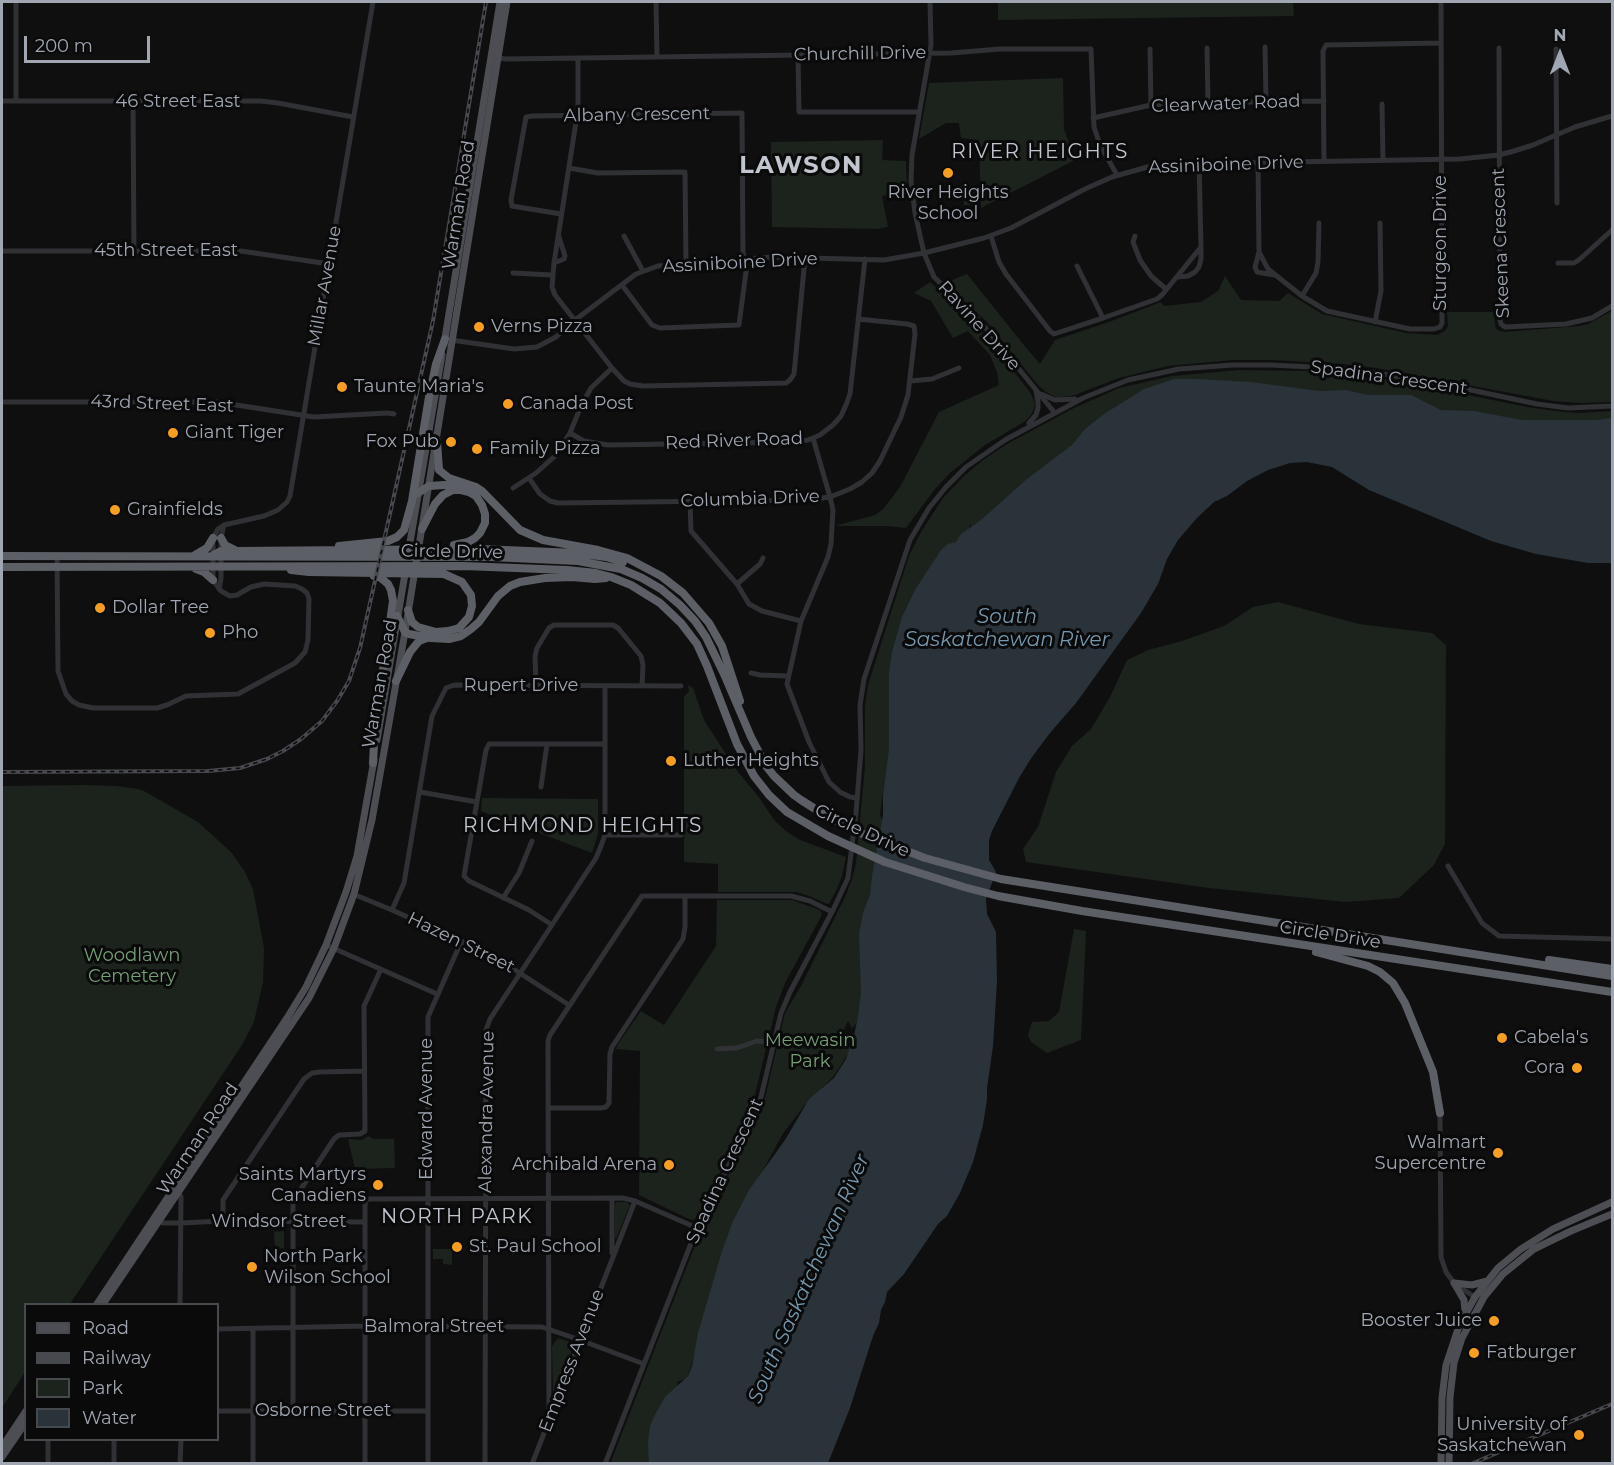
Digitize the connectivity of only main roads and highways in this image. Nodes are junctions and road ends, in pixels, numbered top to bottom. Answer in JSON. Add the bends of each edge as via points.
{"nodes":[{"id":1,"x":500,"y":2,"type":"edge"},
{"id":2,"x":507,"y":2,"type":"edge"},
{"id":3,"x":498,"y":58,"type":"junction"},
{"id":4,"x":449,"y":340,"type":"junction"},
{"id":5,"x":436,"y":441,"type":"junction"},
{"id":6,"x":470,"y":485,"type":"junction"},
{"id":7,"x":429,"y":486,"type":"junction"},
{"id":8,"x":418,"y":493,"type":"junction"},
{"id":9,"x":422,"y":532,"type":"junction"},
{"id":10,"x":372,"y":550,"type":"junction"},
{"id":11,"x":236,"y":551,"type":"junction"},
{"id":12,"x":281,"y":551,"type":"junction"},
{"id":13,"x":218,"y":554,"type":"junction"},
{"id":14,"x":2,"y":555,"type":"edge"},
{"id":15,"x":194,"y":556,"type":"junction"},
{"id":16,"x":180,"y":566,"type":"junction"},
{"id":17,"x":2,"y":567,"type":"edge"},
{"id":18,"x":254,"y":567,"type":"junction"},
{"id":19,"x":355,"y":573,"type":"junction"},
{"id":20,"x":661,"y":576,"type":"junction"},
{"id":21,"x":610,"y":577,"type":"junction"},
{"id":22,"x":213,"y":580,"type":"road end"},
{"id":23,"x":408,"y":610,"type":"junction"},
{"id":24,"x":397,"y":616,"type":"junction"},
{"id":25,"x":405,"y":632,"type":"junction"},
{"id":26,"x":431,"y":638,"type":"junction"},
{"id":27,"x":396,"y":681,"type":"junction"},
{"id":28,"x":751,"y":737,"type":"junction"},
{"id":29,"x":373,"y":763,"type":"junction"},
{"id":30,"x":350,"y":893,"type":"junction"},
{"id":31,"x":1286,"y":943,"type":"junction"},
{"id":32,"x":1470,"y":953,"type":"junction"},
{"id":33,"x":1612,"y":969,"type":"edge"},
{"id":34,"x":1612,"y":976,"type":"edge"},
{"id":35,"x":1611,"y":993,"type":"edge"},
{"id":36,"x":1440,"y":1113,"type":"road end"},
{"id":37,"x":178,"y":1189,"type":"junction"},
{"id":38,"x":1612,"y":1202,"type":"edge"},
{"id":39,"x":1612,"y":1214,"type":"edge"},
{"id":40,"x":1487,"y":1281,"type":"junction"},
{"id":41,"x":1478,"y":1299,"type":"junction"},
{"id":42,"x":97,"y":1303,"type":"edge"},
{"id":43,"x":104,"y":1303,"type":"edge"},
{"id":44,"x":1464,"y":1314,"type":"junction"},
{"id":45,"x":24,"y":1415,"type":"edge"},
{"id":46,"x":24,"y":1425,"type":"edge"},
{"id":47,"x":2,"y":1447,"type":"edge"},
{"id":48,"x":2,"y":1457,"type":"edge"},
{"id":49,"x":1441,"y":1464,"type":"edge"},
{"id":50,"x":1449,"y":1464,"type":"edge"}],
"edges":[{"from":1,"to":3,"type":"main road"},
{"from":1,"to":4,"type":"main road","name":"Warman Road"},
{"from":2,"to":3,"type":"main road","name":"Warman Road"},
{"from":3,"to":4,"type":"main road","name":"Warman Road"},
{"from":4,"to":5,"type":"main road","name":"Warman Road"},
{"from":4,"to":8,"type":"main road","name":"Warman Road"},
{"from":4,"to":12,"type":"highway","via":[[436,364],[412,501],[401,534],[379,543]]},
{"from":5,"to":6,"type":"highway","via":[[439,470]]},
{"from":5,"to":7,"type":"main road","name":"Warman Road"},
{"from":6,"to":7,"type":"highway"},
{"from":6,"to":20,"type":"highway","via":[[528,535],[620,555]]},
{"from":7,"to":8,"type":"highway"},
{"from":7,"to":9,"type":"main road","name":"Warman Road"},
{"from":8,"to":24,"type":"main road","name":"Warman Road"},
{"from":9,"to":10,"type":"highway","via":[[437,501],[449,491],[469,492],[484,507],[482,530],[468,542]]},
{"from":9,"to":23,"type":"main road","name":"Warman Road"},
{"from":10,"to":12,"type":"highway"},
{"from":10,"to":20,"type":"highway","via":[[490,549],[584,554],[622,561]]},
{"from":11,"to":12,"type":"highway"},
{"from":11,"to":13,"type":"highway"},
{"from":11,"to":15,"type":"highway","via":[[217,538]]},
{"from":13,"to":15,"type":"highway","name":"Circle Drive"},
{"from":13,"to":28,"type":"highway","name":"Circle Drive","via":[[517,557],[578,561],[621,569],[661,589],[695,621],[724,674]]},
{"from":14,"to":15,"type":"highway","name":"Circle Drive"},
{"from":16,"to":17,"type":"highway","name":"Circle Drive"},
{"from":16,"to":18,"type":"highway","name":"Circle Drive"},
{"from":16,"to":22,"type":"highway","via":[[204,572]]},
{"from":18,"to":19,"type":"highway"},
{"from":18,"to":21,"type":"highway","name":"Circle Drive","via":[[464,566],[578,571]]},
{"from":19,"to":23,"type":"highway","via":[[444,574],[462,582],[471,595],[469,617],[459,628],[448,632],[418,627]]},
{"from":19,"to":29,"type":"highway","via":[[381,578],[393,596]]},
{"from":20,"to":28,"type":"highway","via":[[696,606],[722,646]]},
{"from":21,"to":26,"type":"highway","via":[[520,582],[498,596],[466,633],[448,639]]},
{"from":21,"to":31,"type":"highway","name":"Circle Drive","via":[[642,591],[681,623],[697,644],[754,776],[787,812],[828,836],[885,862],[998,896]]},
{"from":23,"to":25,"type":"main road","name":"Warman Road"},
{"from":24,"to":25,"type":"highway"},
{"from":24,"to":29,"type":"main road","name":"Warman Road"},
{"from":25,"to":26,"type":"highway"},
{"from":25,"to":27,"type":"main road","name":"Warman Road"},
{"from":26,"to":27,"type":"highway","via":[[416,644]]},
{"from":27,"to":30,"type":"main road","name":"Warman Road","via":[[372,820]]},
{"from":28,"to":32,"type":"highway","name":"Circle Drive","via":[[766,765],[794,795],[855,831],[925,858],[1001,879]]},
{"from":29,"to":30,"type":"main road","name":"Warman Road"},
{"from":30,"to":37,"type":"main road","name":"Warman Road","via":[[306,987]]},
{"from":30,"to":37,"type":"main road","name":"Warman Road","via":[[334,948],[303,1007]]},
{"from":31,"to":35,"type":"highway","name":"Circle Drive"},
{"from":31,"to":36,"type":"highway","via":[[1368,966],[1393,983],[1433,1072]]},
{"from":32,"to":33,"type":"highway"},
{"from":32,"to":34,"type":"highway","name":"Circle Drive"},
{"from":37,"to":42,"type":"main road","name":"Warman Road"},
{"from":37,"to":43,"type":"main road","name":"Warman Road"},
{"from":38,"to":40,"type":"main road","via":[[1534,1240]]},
{"from":39,"to":41,"type":"main road","via":[[1528,1253]]},
{"from":40,"to":41,"type":"main road"},
{"from":40,"to":44,"type":"main road","via":[[1472,1285],[1454,1282],[1464,1300]]},
{"from":41,"to":44,"type":"main road"},
{"from":41,"to":50,"type":"main road","via":[[1454,1363]]},
{"from":44,"to":49,"type":"main road","via":[[1444,1374]]},
{"from":45,"to":47,"type":"main road"},
{"from":46,"to":48,"type":"main road"}]}
